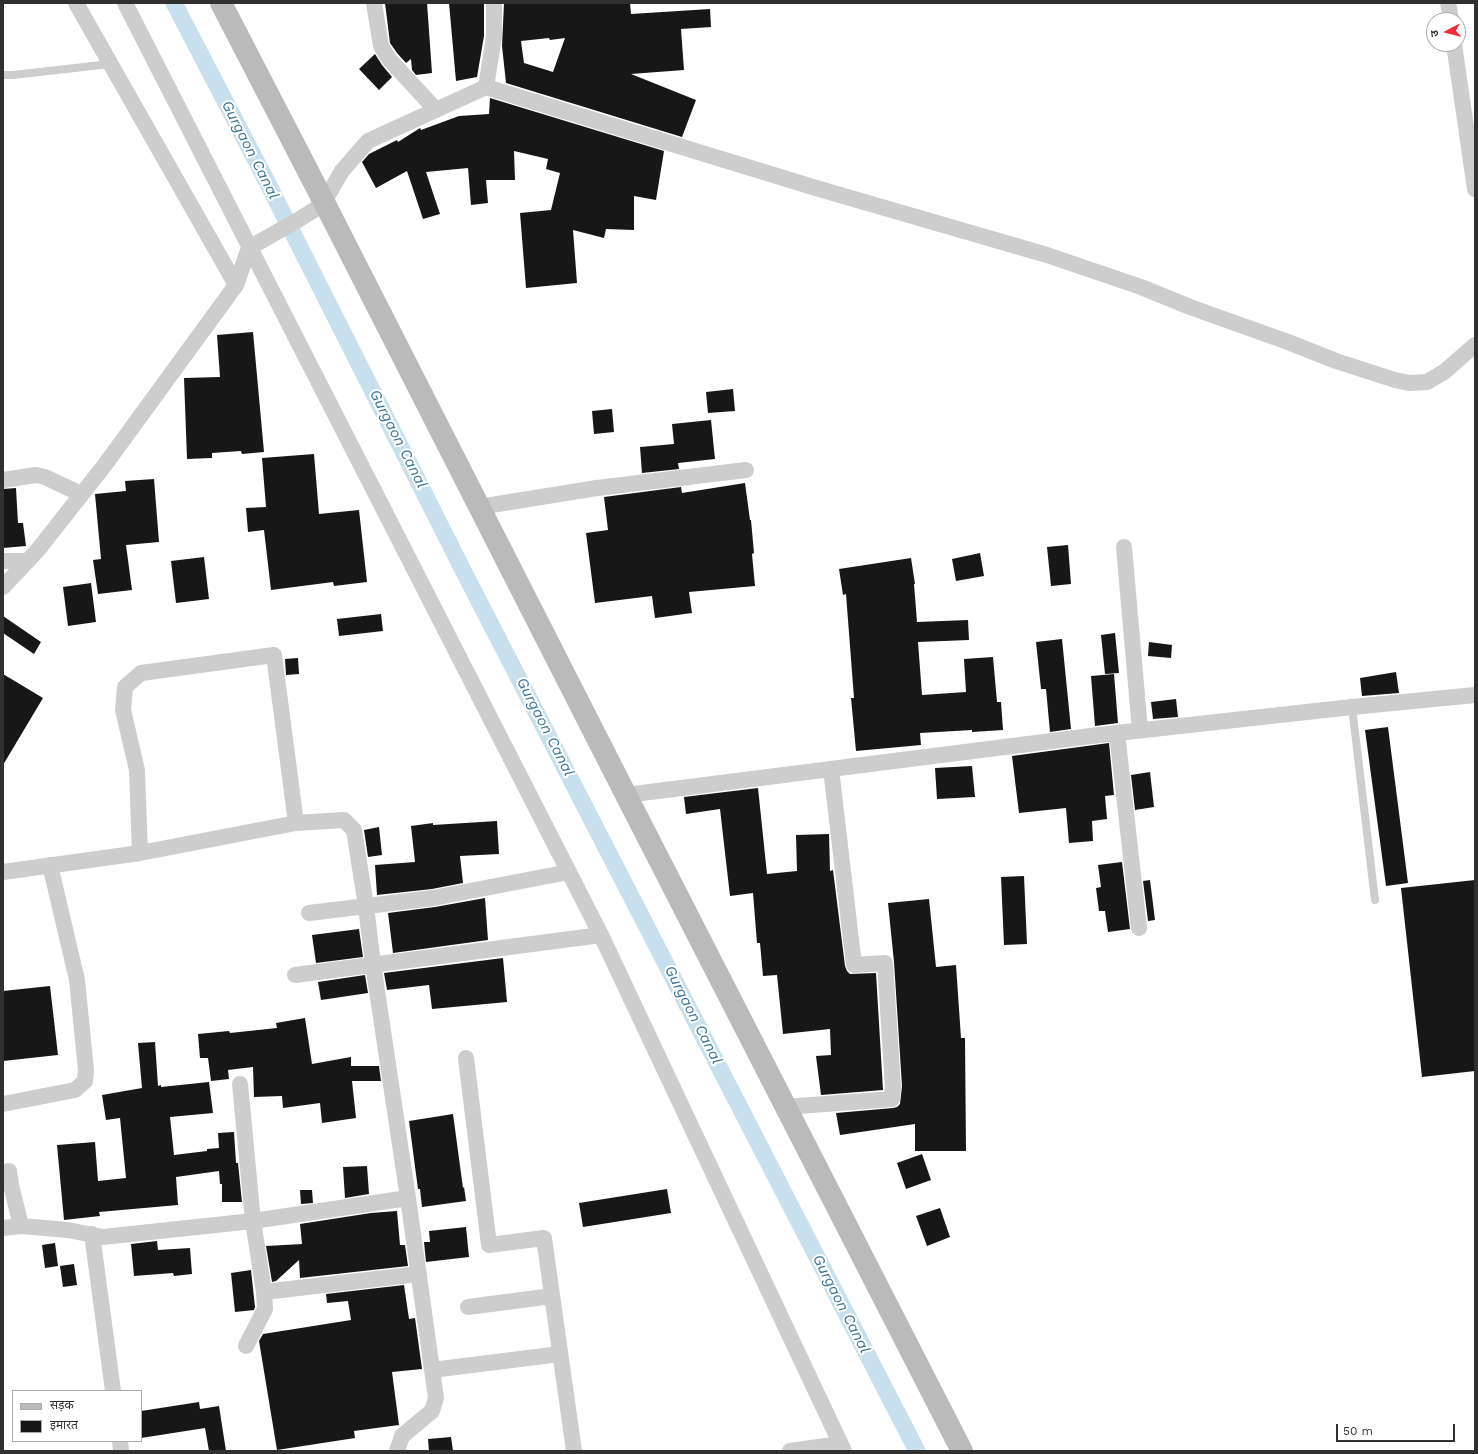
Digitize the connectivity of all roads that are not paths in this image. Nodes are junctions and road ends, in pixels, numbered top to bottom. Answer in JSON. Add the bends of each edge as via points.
{"nodes":[{"id":1,"x":76,"y":3,"type":"edge"},
{"id":2,"x":125,"y":3,"type":"edge"},
{"id":3,"x":221,"y":3,"type":"edge"},
{"id":4,"x":374,"y":3,"type":"edge"},
{"id":5,"x":494,"y":3,"type":"edge"},
{"id":6,"x":1455,"y":52,"type":"edge"},
{"id":7,"x":110,"y":64,"type":"junction"},
{"id":8,"x":3,"y":74,"type":"edge"},
{"id":9,"x":486,"y":87,"type":"junction"},
{"id":10,"x":436,"y":110,"type":"junction"},
{"id":11,"x":1475,"y":189,"type":"edge"},
{"id":12,"x":324,"y":202,"type":"junction"},
{"id":13,"x":249,"y":248,"type":"junction"},
{"id":14,"x":236,"y":285,"type":"junction"},
{"id":15,"x":1475,"y":345,"type":"edge"},
{"id":16,"x":746,"y":470,"type":"dead end"},
{"id":17,"x":3,"y":480,"type":"edge"},
{"id":18,"x":81,"y":494,"type":"junction"},
{"id":19,"x":479,"y":506,"type":"junction"},
{"id":20,"x":1124,"y":547,"type":"dead end"},
{"id":21,"x":3,"y":561,"type":"edge"},
{"id":22,"x":27,"y":561,"type":"junction"},
{"id":23,"x":3,"y":586,"type":"edge"},
{"id":24,"x":1475,"y":695,"type":"edge"},
{"id":25,"x":1352,"y":707,"type":"junction"},
{"id":26,"x":1140,"y":730,"type":"junction"},
{"id":27,"x":1117,"y":733,"type":"junction"},
{"id":28,"x":831,"y":769,"type":"junction"},
{"id":29,"x":626,"y":795,"type":"junction"},
{"id":30,"x":296,"y":823,"type":"junction"},
{"id":31,"x":140,"y":853,"type":"junction"},
{"id":32,"x":50,"y":865,"type":"junction"},
{"id":33,"x":3,"y":872,"type":"edge"},
{"id":34,"x":569,"y":872,"type":"junction"},
{"id":35,"x":1375,"y":900,"type":"dead end"},
{"id":36,"x":366,"y":906,"type":"junction"},
{"id":37,"x":309,"y":913,"type":"dead end"},
{"id":38,"x":1139,"y":928,"type":"dead end"},
{"id":39,"x":601,"y":935,"type":"junction"},
{"id":40,"x":373,"y":964,"type":"junction"},
{"id":41,"x":295,"y":975,"type":"dead end"},
{"id":42,"x":466,"y":1058,"type":"dead end"},
{"id":43,"x":240,"y":1084,"type":"dead end"},
{"id":44,"x":3,"y":1104,"type":"edge"},
{"id":45,"x":785,"y":1107,"type":"junction"},
{"id":46,"x":10,"y":1171,"type":"dead end"},
{"id":47,"x":408,"y":1198,"type":"junction"},
{"id":48,"x":253,"y":1221,"type":"junction"},
{"id":49,"x":21,"y":1226,"type":"junction"},
{"id":50,"x":3,"y":1228,"type":"edge"},
{"id":51,"x":92,"y":1234,"type":"junction"},
{"id":52,"x":419,"y":1274,"type":"junction"},
{"id":53,"x":264,"y":1292,"type":"junction"},
{"id":54,"x":552,"y":1296,"type":"junction"},
{"id":55,"x":468,"y":1307,"type":"dead end"},
{"id":56,"x":246,"y":1346,"type":"dead end"},
{"id":57,"x":560,"y":1354,"type":"junction"},
{"id":58,"x":432,"y":1370,"type":"junction"},
{"id":59,"x":113,"y":1390,"type":"edge"},
{"id":60,"x":842,"y":1447,"type":"edge"},
{"id":61,"x":397,"y":1451,"type":"edge"},
{"id":62,"x":574,"y":1451,"type":"edge"},
{"id":63,"x":790,"y":1451,"type":"edge"},
{"id":64,"x":962,"y":1451,"type":"edge"}],
"edges":[{"from":1,"to":7,"type":"street"},
{"from":2,"to":13,"type":"street"},
{"from":3,"to":12,"type":"street"},
{"from":4,"to":10,"type":"street","via":[[381,46],[389,59]]},
{"from":5,"to":9,"type":"street","via":[[494,37]]},
{"from":6,"to":11,"type":"street"},
{"from":7,"to":8,"type":"lane"},
{"from":7,"to":14,"type":"street"},
{"from":9,"to":10,"type":"street"},
{"from":9,"to":15,"type":"street","via":[[816,188],[1047,255],[1141,287],[1336,361],[1395,380],[1409,383],[1427,382],[1444,372]]},
{"from":10,"to":12,"type":"street","via":[[368,140],[342,171]]},
{"from":12,"to":13,"type":"street"},
{"from":12,"to":19,"type":"street"},
{"from":13,"to":14,"type":"street"},
{"from":13,"to":34,"type":"street"},
{"from":14,"to":18,"type":"street"},
{"from":16,"to":19,"type":"street","via":[[597,488]]},
{"from":17,"to":18,"type":"street","via":[[45,477]]},
{"from":18,"to":22,"type":"street"},
{"from":19,"to":29,"type":"street"},
{"from":20,"to":26,"type":"street"},
{"from":21,"to":22,"type":"street"},
{"from":22,"to":23,"type":"street"},
{"from":24,"to":25,"type":"street"},
{"from":25,"to":26,"type":"street"},
{"from":25,"to":35,"type":"lane"},
{"from":26,"to":27,"type":"street"},
{"from":27,"to":28,"type":"street"},
{"from":27,"to":38,"type":"street"},
{"from":28,"to":29,"type":"street"},
{"from":28,"to":45,"type":"street","via":[[854,965],[885,963],[892,1099]]},
{"from":29,"to":45,"type":"street"},
{"from":30,"to":31,"type":"street"},
{"from":30,"to":31,"type":"street","via":[[274,655],[141,673],[125,687],[123,710],[138,770]]},
{"from":30,"to":36,"type":"street","via":[[344,820],[354,830]]},
{"from":31,"to":32,"type":"street"},
{"from":32,"to":33,"type":"street"},
{"from":32,"to":44,"type":"street","via":[[77,980],[85,1081],[75,1090]]},
{"from":34,"to":36,"type":"street","via":[[433,898]]},
{"from":34,"to":39,"type":"street"},
{"from":36,"to":37,"type":"street"},
{"from":36,"to":40,"type":"street"},
{"from":39,"to":40,"type":"street"},
{"from":39,"to":60,"type":"street"},
{"from":40,"to":41,"type":"street"},
{"from":40,"to":47,"type":"street"},
{"from":42,"to":54,"type":"street","via":[[489,1245],[544,1238]]},
{"from":43,"to":48,"type":"street"},
{"from":45,"to":64,"type":"street"},
{"from":46,"to":49,"type":"street"},
{"from":47,"to":48,"type":"street"},
{"from":47,"to":52,"type":"street"},
{"from":48,"to":51,"type":"street","via":[[103,1237]]},
{"from":48,"to":53,"type":"street"},
{"from":49,"to":50,"type":"street"},
{"from":49,"to":51,"type":"street"},
{"from":51,"to":59,"type":"street"},
{"from":52,"to":53,"type":"street"},
{"from":52,"to":58,"type":"street"},
{"from":53,"to":56,"type":"street","via":[[265,1309]]},
{"from":54,"to":55,"type":"street"},
{"from":54,"to":57,"type":"street"},
{"from":57,"to":58,"type":"street"},
{"from":57,"to":62,"type":"street"},
{"from":58,"to":61,"type":"street","via":[[436,1398],[432,1412],[402,1436]]},
{"from":60,"to":63,"type":"street"}]}
